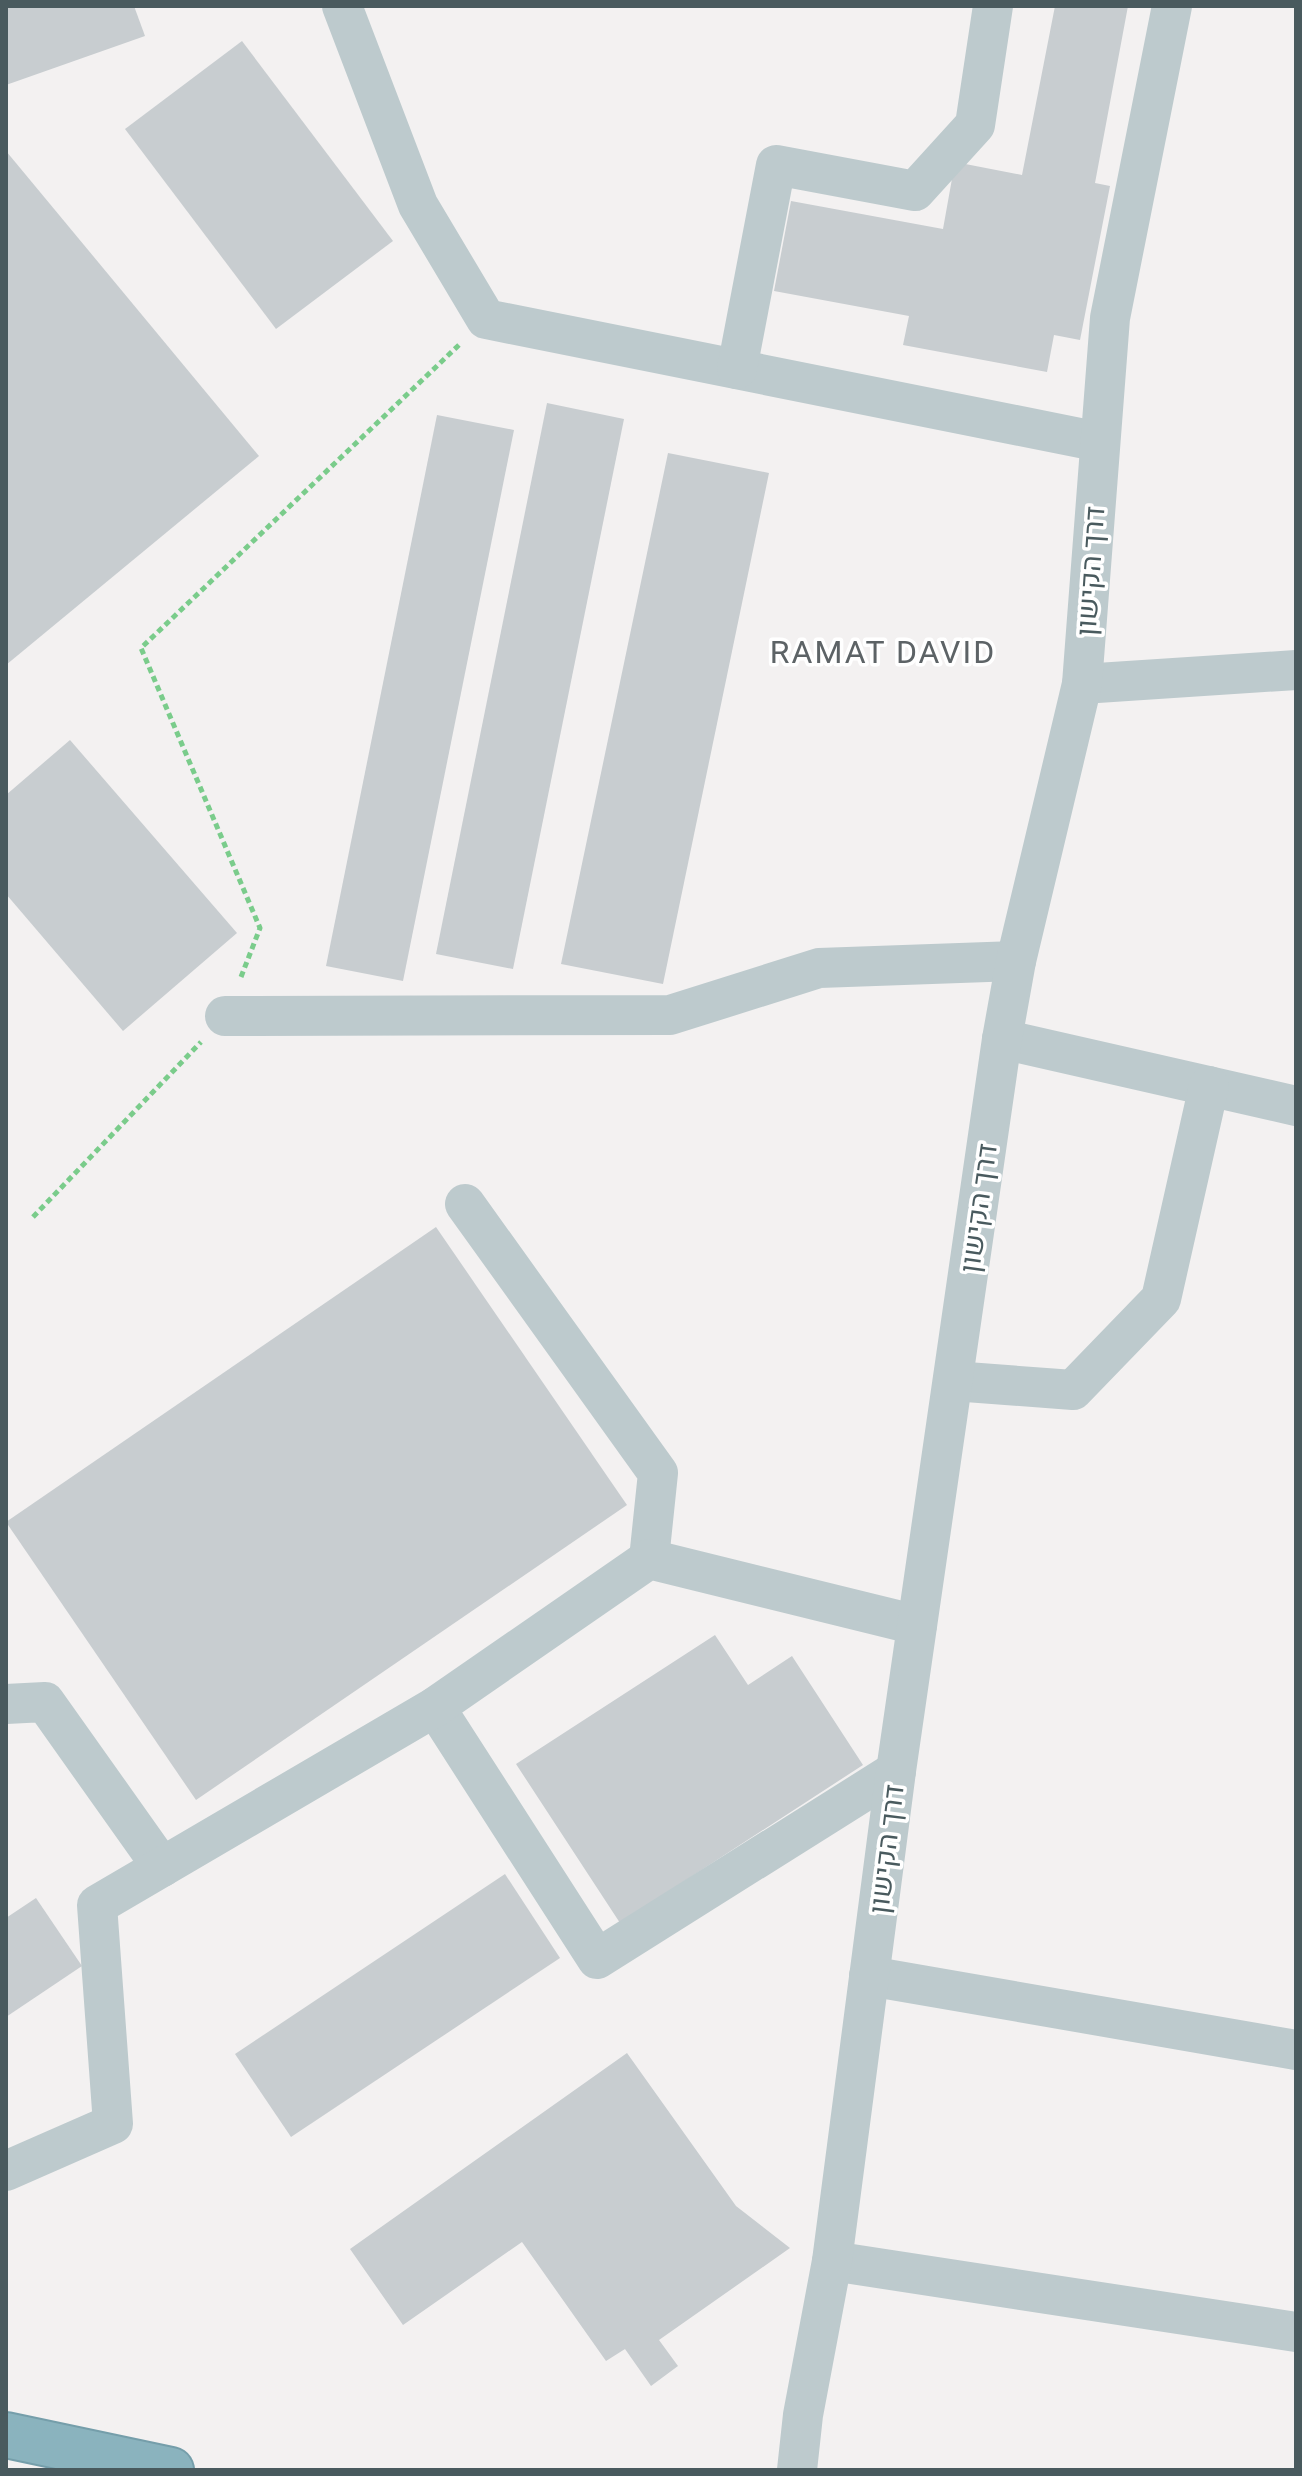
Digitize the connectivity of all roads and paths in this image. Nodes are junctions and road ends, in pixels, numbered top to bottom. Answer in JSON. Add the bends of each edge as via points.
{"nodes":[{"id":1,"x":342,"y":6,"type":"edge"},
{"id":2,"x":993,"y":6,"type":"edge"},
{"id":3,"x":1172,"y":6,"type":"edge"},
{"id":4,"x":486,"y":319,"type":"junction"},
{"id":5,"x":737,"y":369,"type":"junction"},
{"id":6,"x":1100,"y":442,"type":"junction"},
{"id":7,"x":1296,"y":670,"type":"edge"},
{"id":8,"x":1082,"y":684,"type":"junction"},
{"id":9,"x":1016,"y":961,"type":"junction"},
{"id":10,"x":225,"y":1016,"type":"junction"},
{"id":11,"x":1002,"y":1039,"type":"junction"},
{"id":12,"x":1209,"y":1086,"type":"junction"},
{"id":13,"x":1296,"y":1106,"type":"edge"},
{"id":14,"x":465,"y":1204,"type":"dead end"},
{"id":15,"x":33,"y":1217,"type":"dead end"},
{"id":16,"x":953,"y":1381,"type":"junction"},
{"id":17,"x":649,"y":1559,"type":"junction"},
{"id":18,"x":917,"y":1625,"type":"junction"},
{"id":19,"x":6,"y":1704,"type":"edge"},
{"id":20,"x":435,"y":1707,"type":"junction"},
{"id":21,"x":896,"y":1771,"type":"junction"},
{"id":22,"x":162,"y":1867,"type":"junction"},
{"id":23,"x":869,"y":1976,"type":"junction"},
{"id":24,"x":1296,"y":2050,"type":"edge"},
{"id":25,"x":6,"y":2171,"type":"edge"},
{"id":26,"x":832,"y":2261,"type":"junction"},
{"id":27,"x":1296,"y":2332,"type":"edge"},
{"id":28,"x":803,"y":2415,"type":"junction"},
{"id":29,"x":6,"y":2435,"type":"edge"},
{"id":30,"x":6,"y":2449,"type":"edge"},
{"id":31,"x":68,"y":2470,"type":"edge"},
{"id":32,"x":171,"y":2470,"type":"edge"},
{"id":33,"x":779,"y":2470,"type":"edge"},
{"id":34,"x":797,"y":2470,"type":"edge"}],
"edges":[{"from":1,"to":4,"type":"street","via":[[418,205]]},
{"from":2,"to":5,"type":"street","via":[[975,125],[915,191],[776,165]]},
{"from":3,"to":6,"type":"street","name":"דרך הקישון","via":[[1110,318]]},
{"from":4,"to":5,"type":"street"},
{"from":4,"to":10,"type":"path","via":[[141,648],[260,928]]},
{"from":5,"to":6,"type":"street"},
{"from":6,"to":8,"type":"street","name":"דרך הקישון"},
{"from":7,"to":8,"type":"street"},
{"from":8,"to":9,"type":"street","name":"דרך הקישון"},
{"from":9,"to":10,"type":"street","via":[[819,968],[670,1015]]},
{"from":9,"to":11,"type":"street","name":"דרך הקישון"},
{"from":10,"to":15,"type":"path"},
{"from":11,"to":12,"type":"street"},
{"from":11,"to":16,"type":"street","name":"דרך הקישון"},
{"from":12,"to":13,"type":"street"},
{"from":12,"to":16,"type":"street","via":[[1161,1299],[1073,1390]]},
{"from":14,"to":17,"type":"street","via":[[658,1473]]},
{"from":16,"to":18,"type":"street","name":"דרך הקישון"},
{"from":17,"to":18,"type":"street"},
{"from":17,"to":20,"type":"street"},
{"from":18,"to":21,"type":"street","name":"דרך הקישון"},
{"from":19,"to":22,"type":"street","via":[[45,1702]]},
{"from":20,"to":21,"type":"street","via":[[597,1959]]},
{"from":20,"to":22,"type":"street"},
{"from":21,"to":23,"type":"street","name":"דרך הקישון"},
{"from":22,"to":25,"type":"street","via":[[97,1905],[113,2124]]},
{"from":23,"to":24,"type":"street"},
{"from":23,"to":26,"type":"street","name":"דרך הקישון"},
{"from":26,"to":27,"type":"street"},
{"from":26,"to":28,"type":"street","name":"דרך הקישון"},
{"from":28,"to":33,"type":"street"},
{"from":28,"to":34,"type":"street"},
{"from":29,"to":32,"type":"highway"},
{"from":30,"to":31,"type":"highway"}]}
